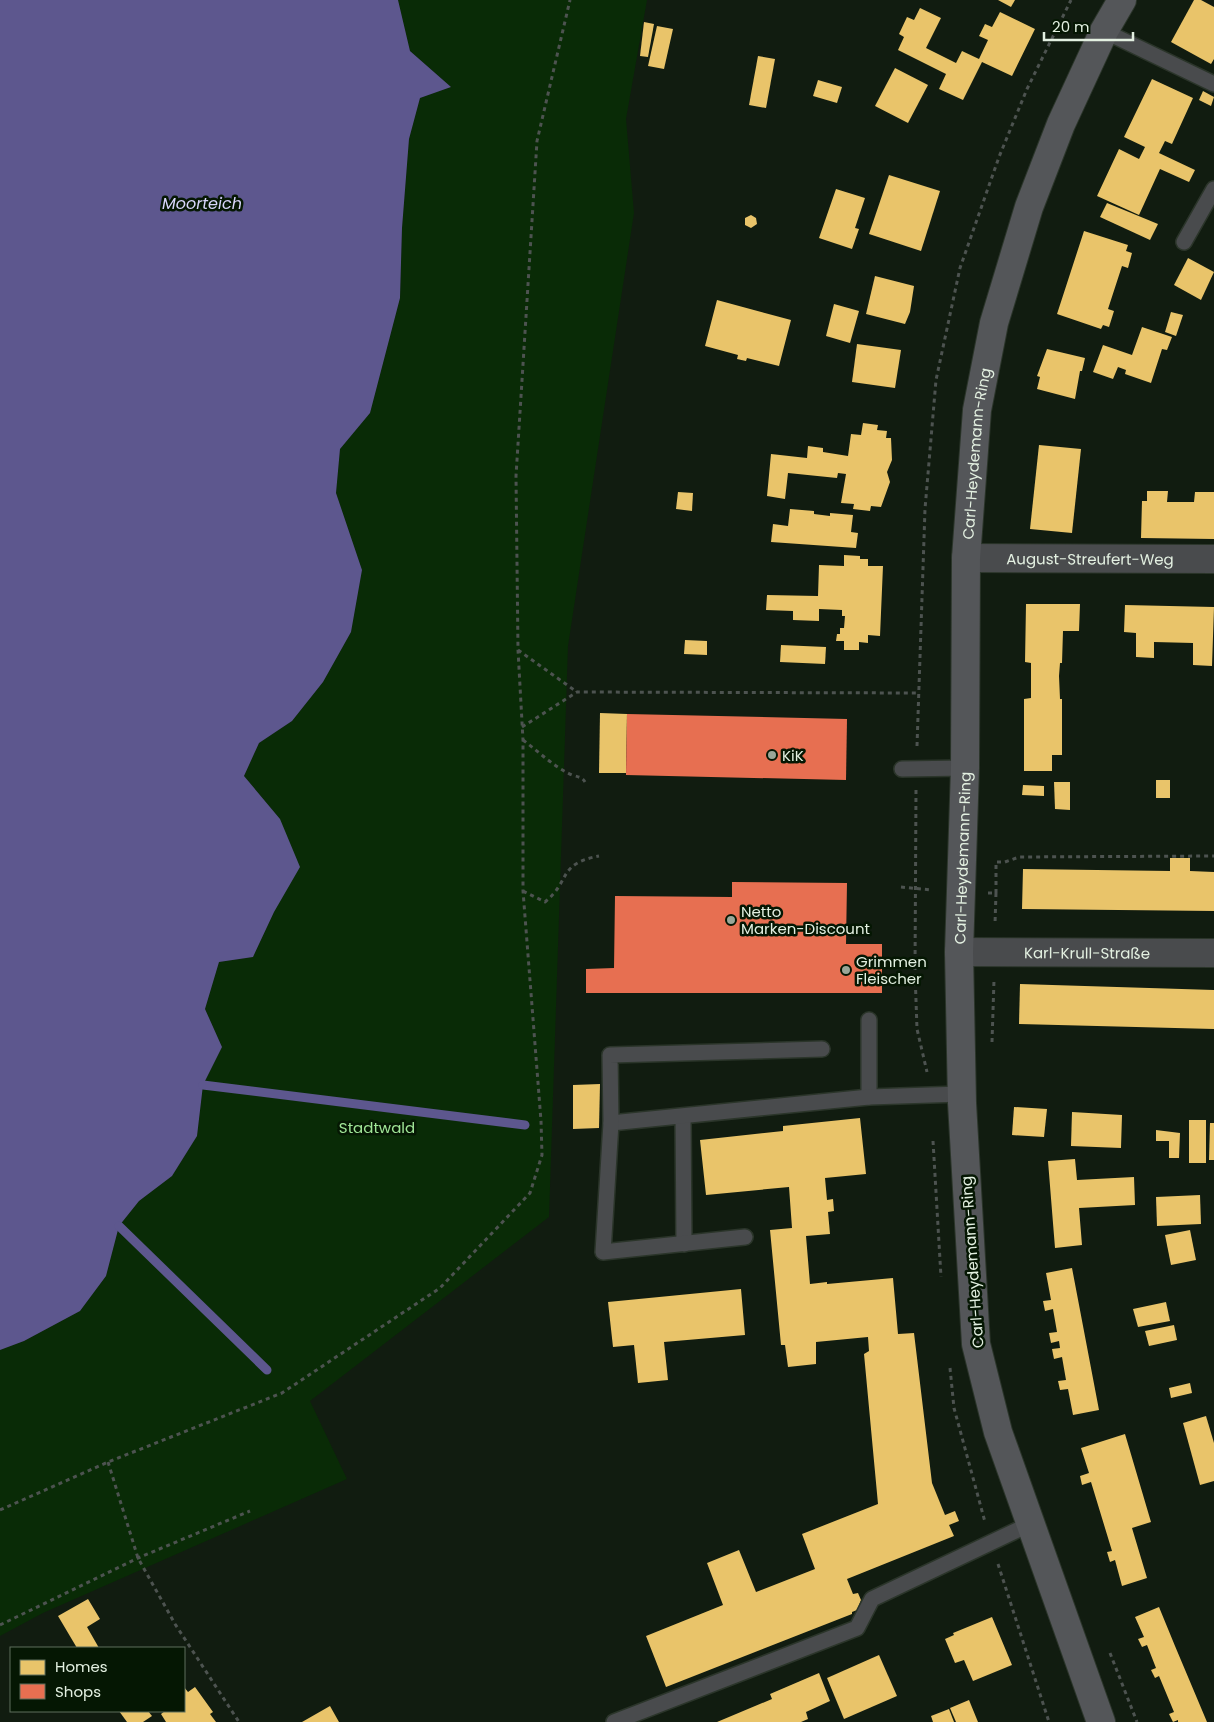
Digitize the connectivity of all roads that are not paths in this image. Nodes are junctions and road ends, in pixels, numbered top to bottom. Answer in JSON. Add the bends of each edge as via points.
{"nodes":[{"id":1,"x":1122,"y":0,"type":"edge"},
{"id":2,"x":1104,"y":31,"type":"junction"},
{"id":3,"x":1214,"y":84,"type":"edge"},
{"id":4,"x":1214,"y":189,"type":"edge"},
{"id":5,"x":1184,"y":242,"type":"dead end"},
{"id":6,"x":966,"y":558,"type":"junction"},
{"id":7,"x":1214,"y":559,"type":"edge"},
{"id":8,"x":902,"y":768,"type":"dead end"},
{"id":9,"x":965,"y":768,"type":"junction"},
{"id":10,"x":959,"y":952,"type":"junction"},
{"id":11,"x":1214,"y":953,"type":"edge"},
{"id":12,"x":869,"y":1020,"type":"dead end"},
{"id":13,"x":822,"y":1049,"type":"dead end"},
{"id":14,"x":962,"y":1094,"type":"junction"},
{"id":15,"x":869,"y":1097,"type":"junction"},
{"id":16,"x":683,"y":1117,"type":"junction"},
{"id":17,"x":612,"y":1123,"type":"junction"},
{"id":18,"x":745,"y":1237,"type":"dead end"},
{"id":19,"x":684,"y":1244,"type":"junction"},
{"id":20,"x":1030,"y":1524,"type":"junction"},
{"id":21,"x":614,"y":1722,"type":"edge"},
{"id":22,"x":1101,"y":1722,"type":"edge"}],
"edges":[{"from":1,"to":2,"type":"main road","name":"Carl-Heydemann-Ring"},
{"from":2,"to":3,"type":"lane"},
{"from":2,"to":6,"type":"main road","name":"Carl-Heydemann-Ring","via":[[1060,124],[1029,207],[994,323],[977,410]]},
{"from":4,"to":5,"type":"lane"},
{"from":6,"to":7,"type":"street","name":"August-Streufert-Weg"},
{"from":6,"to":9,"type":"main road","name":"Carl-Heydemann-Ring"},
{"from":8,"to":9,"type":"lane"},
{"from":9,"to":10,"type":"main road","name":"Carl-Heydemann-Ring"},
{"from":10,"to":11,"type":"street","name":"Karl-Krull-Straße"},
{"from":10,"to":14,"type":"main road","name":"Carl-Heydemann-Ring"},
{"from":12,"to":15,"type":"lane"},
{"from":13,"to":17,"type":"lane","via":[[610,1055]]},
{"from":14,"to":15,"type":"lane"},
{"from":14,"to":20,"type":"main road","name":"Carl-Heydemann-Ring","via":[[976,1344],[998,1432]]},
{"from":15,"to":16,"type":"lane"},
{"from":16,"to":17,"type":"lane"},
{"from":16,"to":19,"type":"lane"},
{"from":17,"to":19,"type":"lane","via":[[603,1252]]},
{"from":18,"to":19,"type":"lane"},
{"from":20,"to":21,"type":"lane","via":[[872,1599],[857,1628]]},
{"from":20,"to":22,"type":"main road","name":"Carl-Heydemann-Ring"}]}
